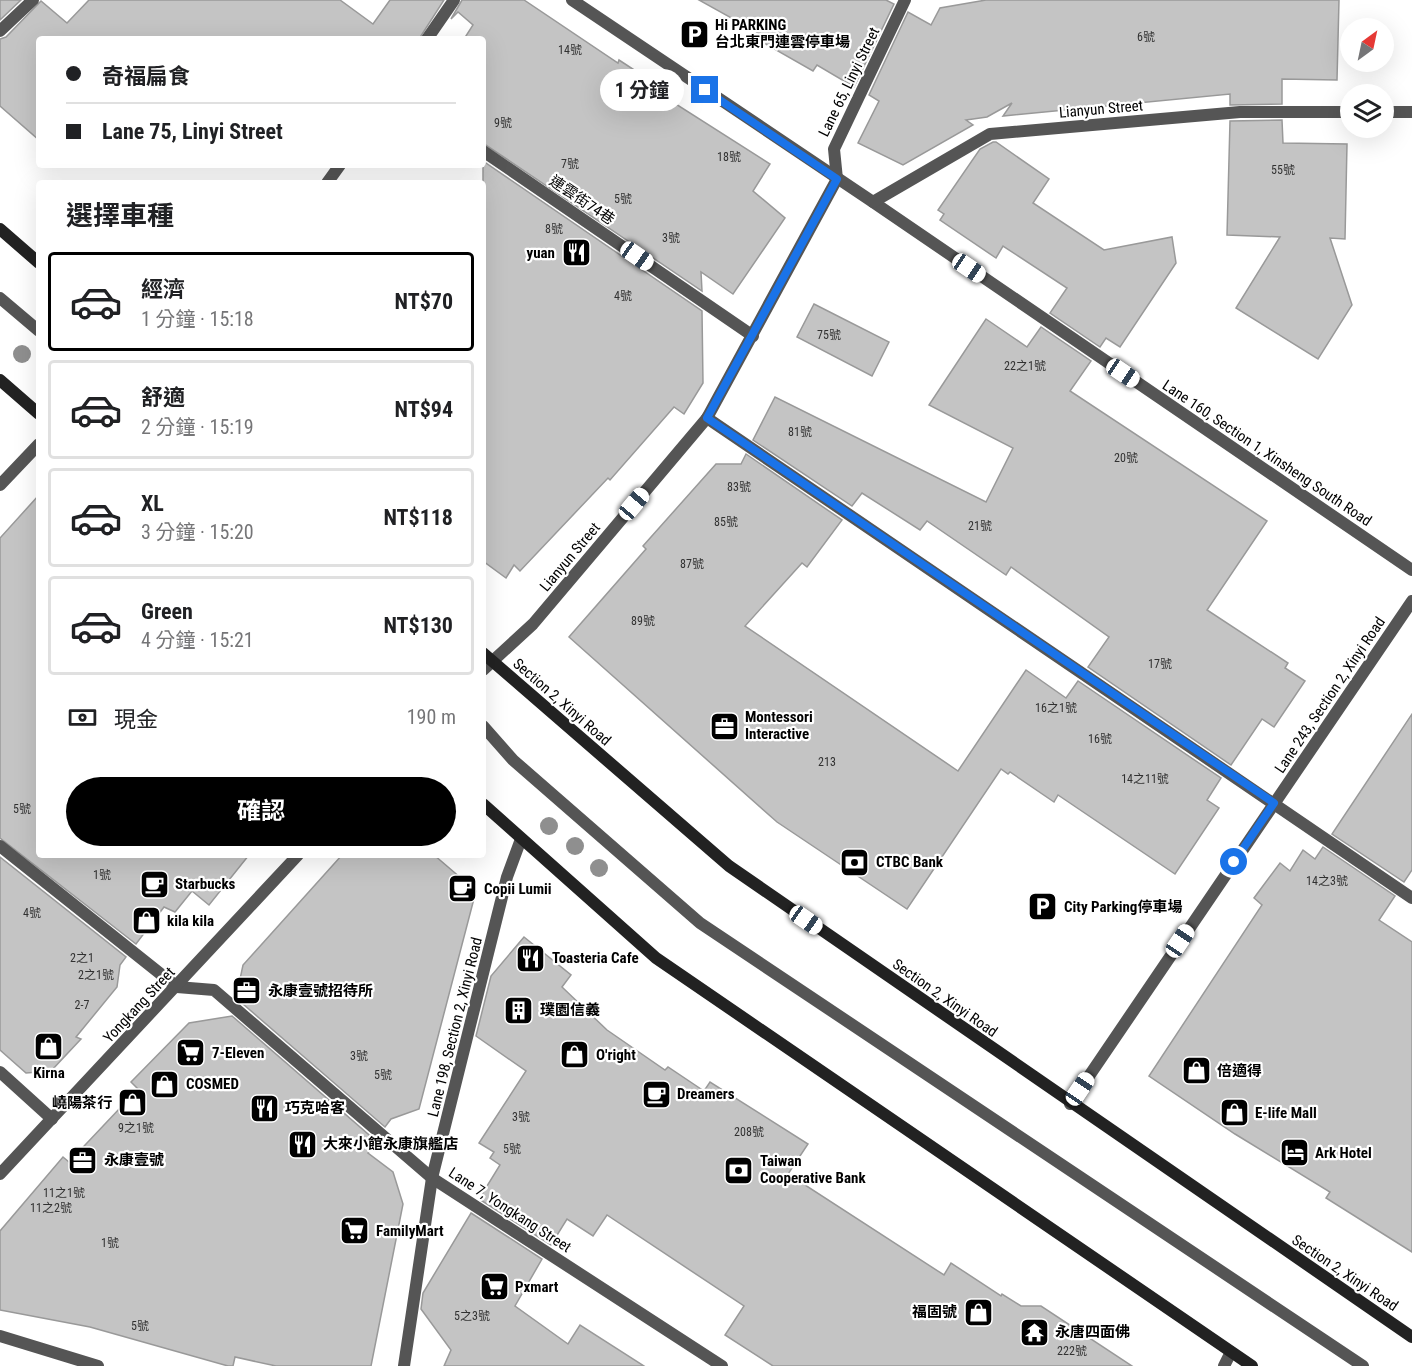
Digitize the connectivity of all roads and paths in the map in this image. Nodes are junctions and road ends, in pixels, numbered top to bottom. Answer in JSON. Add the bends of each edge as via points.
{"nodes":[{"id":1,"x":454,"y":0,"type":"edge"},
{"id":2,"x":572,"y":0,"type":"edge"},
{"id":3,"x":905,"y":0,"type":"edge"},
{"id":4,"x":30,"y":1,"type":"edge"},
{"id":5,"x":0,"y":31,"type":"edge"},
{"id":6,"x":429,"y":36,"type":"edge"},
{"id":7,"x":1340,"y":112,"type":"edge"},
{"id":8,"x":1394,"y":112,"type":"edge"},
{"id":9,"x":1412,"y":112,"type":"edge"},
{"id":10,"x":486,"y":153,"type":"edge"},
{"id":11,"x":837,"y":179,"type":"junction"},
{"id":12,"x":873,"y":202,"type":"junction"},
{"id":13,"x":0,"y":229,"type":"edge"},
{"id":14,"x":36,"y":260,"type":"edge"},
{"id":15,"x":0,"y":298,"type":"edge"},
{"id":16,"x":36,"y":328,"type":"edge"},
{"id":17,"x":753,"y":336,"type":"junction"},
{"id":18,"x":0,"y":380,"type":"edge"},
{"id":19,"x":36,"y":411,"type":"edge"},
{"id":20,"x":707,"y":418,"type":"junction"},
{"id":21,"x":36,"y":447,"type":"edge"},
{"id":22,"x":0,"y":486,"type":"edge"},
{"id":23,"x":1412,"y":570,"type":"edge"},
{"id":24,"x":1412,"y":601,"type":"edge"},
{"id":25,"x":488,"y":657,"type":"edge"},
{"id":26,"x":486,"y":729,"type":"edge"},
{"id":27,"x":1274,"y":803,"type":"junction"},
{"id":28,"x":486,"y":807,"type":"edge"},
{"id":29,"x":521,"y":839,"type":"junction"},
{"id":30,"x":0,"y":846,"type":"edge"},
{"id":31,"x":295,"y":858,"type":"edge"},
{"id":32,"x":1412,"y":898,"type":"edge"},
{"id":33,"x":177,"y":987,"type":"junction"},
{"id":34,"x":0,"y":1072,"type":"edge"},
{"id":35,"x":1070,"y":1104,"type":"junction"},
{"id":36,"x":52,"y":1119,"type":"junction"},
{"id":37,"x":0,"y":1174,"type":"edge"},
{"id":38,"x":432,"y":1178,"type":"junction"},
{"id":39,"x":0,"y":1336,"type":"edge"},
{"id":40,"x":1412,"y":1337,"type":"edge"},
{"id":41,"x":1231,"y":1352,"type":"junction"},
{"id":42,"x":98,"y":1366,"type":"edge"},
{"id":43,"x":404,"y":1366,"type":"edge"},
{"id":44,"x":722,"y":1366,"type":"edge"},
{"id":45,"x":1224,"y":1366,"type":"edge"},
{"id":46,"x":1251,"y":1366,"type":"edge"},
{"id":47,"x":1363,"y":1366,"type":"edge"}],
"edges":[{"from":1,"to":6,"type":"street"},
{"from":2,"to":11,"type":"street","name":"Lane 160, Section 1, Xinsheng South Road"},
{"from":3,"to":11,"type":"street","name":"Lane 65, Linyi Street","via":[[834,149]]},
{"from":4,"to":5,"type":"street"},
{"from":7,"to":12,"type":"street","name":"Lianyun Street","via":[[1240,112],[990,134]]},
{"from":8,"to":9,"type":"street"},
{"from":10,"to":17,"type":"street","name":"連雲街74巷"},
{"from":11,"to":12,"type":"street","name":"Lane 160, Section 1, Xinsheng South Road"},
{"from":11,"to":17,"type":"street","name":"Lianyun Street"},
{"from":12,"to":23,"type":"street","name":"Lane 160, Section 1, Xinsheng South Road"},
{"from":13,"to":14,"type":"main road"},
{"from":15,"to":16,"type":"street"},
{"from":17,"to":20,"type":"street","name":"Lianyun Street"},
{"from":18,"to":19,"type":"main road"},
{"from":20,"to":25,"type":"street","name":"Lianyun Street","via":[[533,624]]},
{"from":20,"to":27,"type":"street"},
{"from":21,"to":22,"type":"street"},
{"from":24,"to":27,"type":"street","name":"Lane 243, Section 2, Xinyi Road"},
{"from":25,"to":35,"type":"main road","name":"Section 2, Xinyi Road","via":[[729,866]]},
{"from":26,"to":47,"type":"street","via":[[513,760],[700,923]]},
{"from":27,"to":32,"type":"street"},
{"from":27,"to":35,"type":"street","name":"Lane 243, Section 2, Xinyi Road"},
{"from":28,"to":29,"type":"main road"},
{"from":29,"to":38,"type":"street","name":"Lane 198, Section 2, Xinyi Road","via":[[507,877]]},
{"from":29,"to":41,"type":"main road","via":[[656,958]]},
{"from":30,"to":33,"type":"street"},
{"from":31,"to":33,"type":"street","name":"Yongkang Street"},
{"from":33,"to":36,"type":"street","name":"Yongkang Street"},
{"from":33,"to":38,"type":"street","name":"Lane 7, Yongkang Street","via":[[214,990]]},
{"from":34,"to":36,"type":"street"},
{"from":35,"to":40,"type":"main road","name":"Section 2, Xinyi Road"},
{"from":36,"to":37,"type":"street","name":"Yongkang Street"},
{"from":38,"to":43,"type":"street","name":"Lane 198, Section 2, Xinyi Road"},
{"from":38,"to":44,"type":"street","name":"Lane 7, Yongkang Street"},
{"from":39,"to":42,"type":"street"},
{"from":41,"to":45,"type":"street"},
{"from":41,"to":46,"type":"main road"}]}
